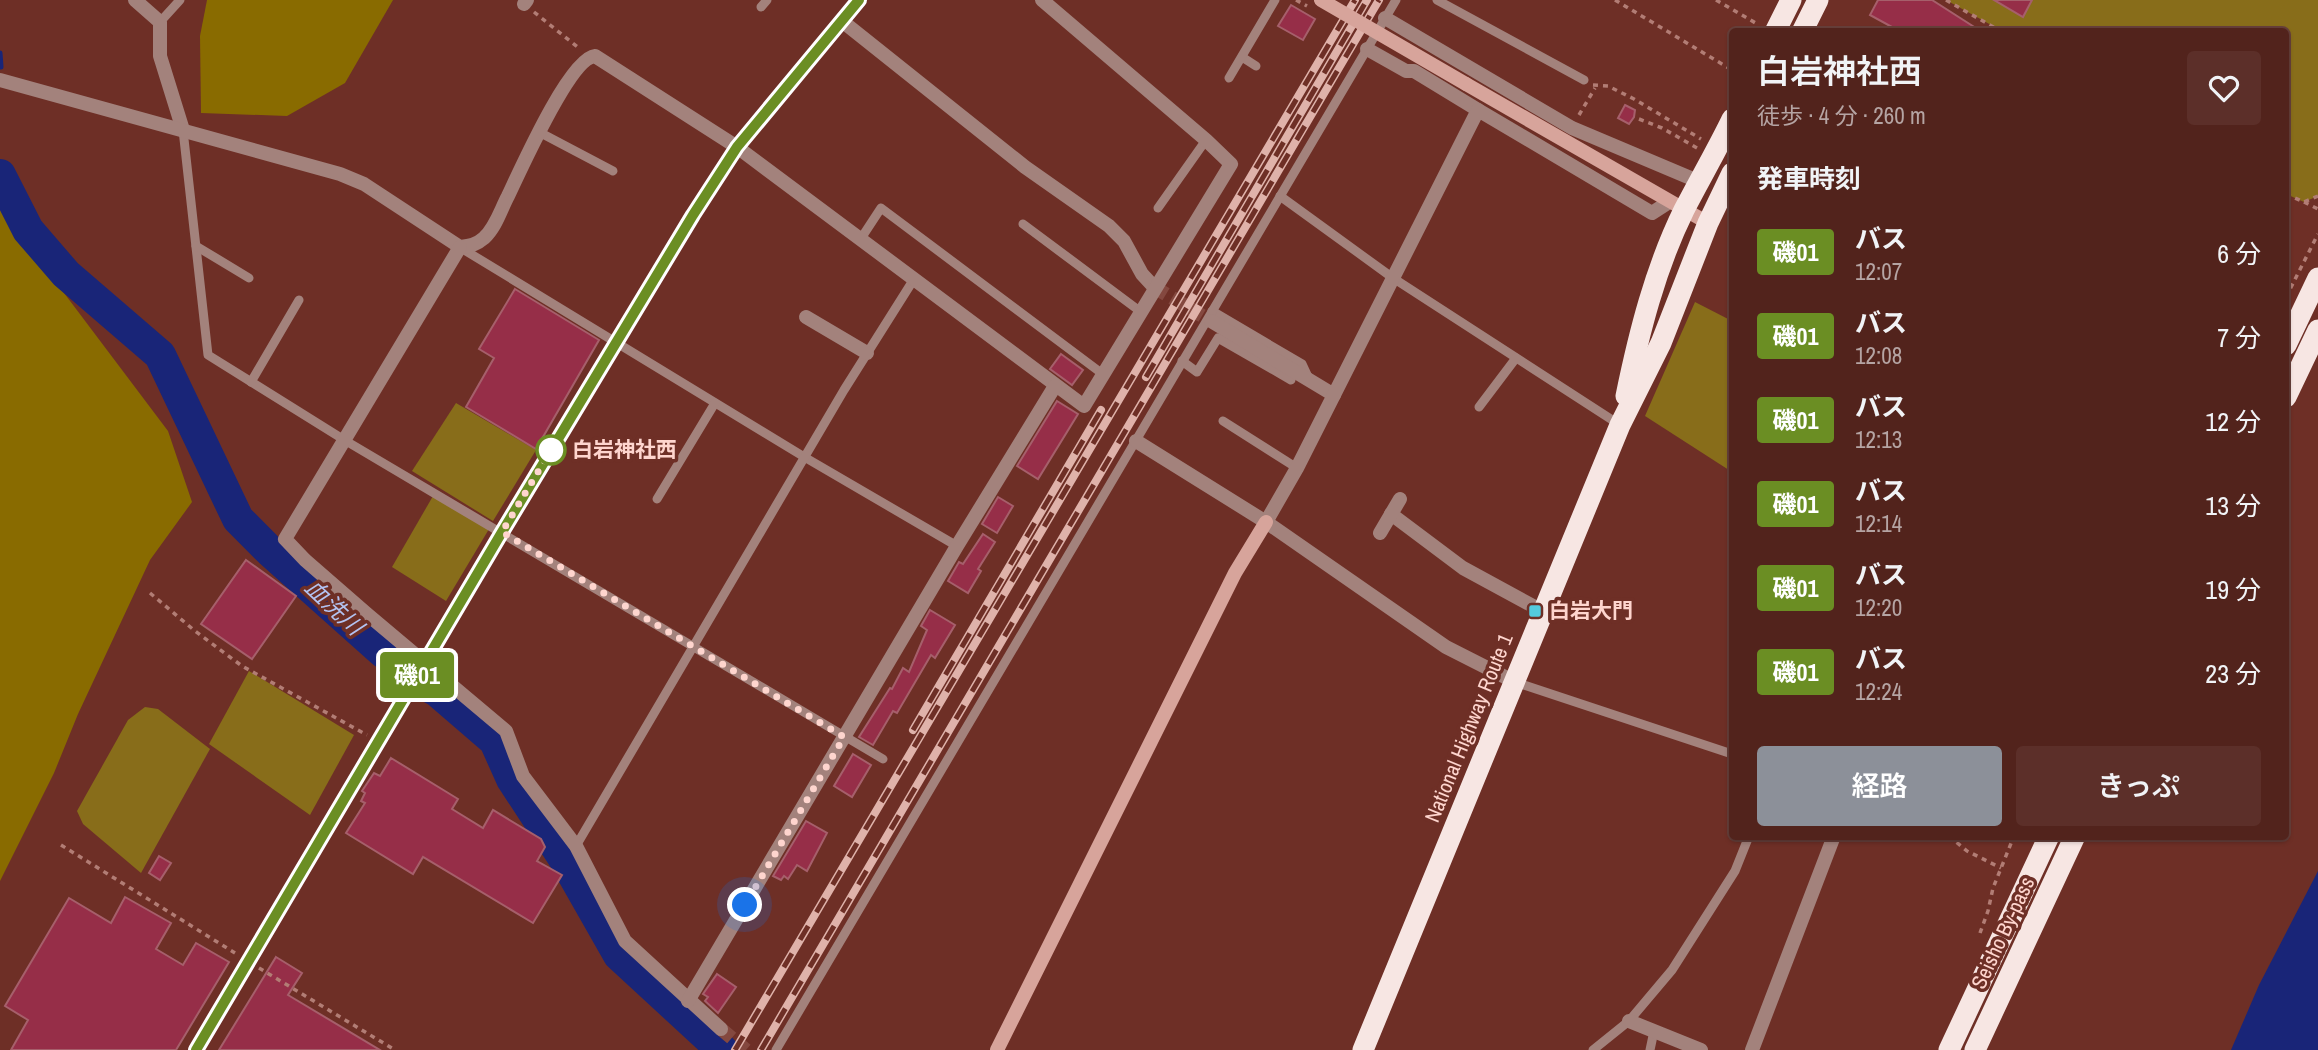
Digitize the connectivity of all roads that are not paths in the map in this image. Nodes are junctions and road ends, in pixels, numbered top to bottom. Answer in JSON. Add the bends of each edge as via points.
{"nodes":[{"id":1,"x":135,"y":0,"type":"edge"},
{"id":2,"x":180,"y":0,"type":"edge"},
{"id":3,"x":859,"y":0,"type":"edge"},
{"id":4,"x":1042,"y":0,"type":"edge"},
{"id":5,"x":1275,"y":0,"type":"edge"},
{"id":6,"x":1321,"y":0,"type":"edge"},
{"id":7,"x":1396,"y":0,"type":"edge"},
{"id":8,"x":1437,"y":0,"type":"edge"},
{"id":9,"x":1791,"y":0,"type":"edge"},
{"id":10,"x":1818,"y":0,"type":"edge"},
{"id":11,"x":1385,"y":18,"type":"junction"},
{"id":12,"x":842,"y":21,"type":"junction"},
{"id":13,"x":160,"y":22,"type":"junction"},
{"id":14,"x":1772,"y":28,"type":"edge"},
{"id":15,"x":1804,"y":28,"type":"edge"},
{"id":16,"x":1367,"y":49,"type":"junction"},
{"id":17,"x":1242,"y":57,"type":"junction"},
{"id":18,"x":1256,"y":66,"type":"dead end"},
{"id":19,"x":1229,"y":78,"type":"dead end"},
{"id":20,"x":0,"y":80,"type":"edge"},
{"id":21,"x":1584,"y":80,"type":"dead end"},
{"id":22,"x":1478,"y":110,"type":"junction"},
{"id":23,"x":1729,"y":125,"type":"edge"},
{"id":24,"x":183,"y":130,"type":"junction"},
{"id":25,"x":539,"y":132,"type":"junction"},
{"id":26,"x":1206,"y":140,"type":"junction"},
{"id":27,"x":737,"y":147,"type":"junction"},
{"id":28,"x":613,"y":171,"type":"dead end"},
{"id":29,"x":1729,"y":179,"type":"edge"},
{"id":30,"x":1700,"y":183,"type":"junction"},
{"id":31,"x":1280,"y":196,"type":"junction"},
{"id":32,"x":1676,"y":206,"type":"junction"},
{"id":33,"x":1158,"y":208,"type":"dead end"},
{"id":34,"x":1708,"y":223,"type":"junction"},
{"id":35,"x":1023,"y":224,"type":"dead end"},
{"id":36,"x":860,"y":240,"type":"junction"},
{"id":37,"x":196,"y":246,"type":"junction"},
{"id":38,"x":460,"y":247,"type":"junction"},
{"id":39,"x":249,"y":278,"type":"dead end"},
{"id":40,"x":1392,"y":278,"type":"junction"},
{"id":41,"x":2318,"y":278,"type":"edge"},
{"id":42,"x":914,"y":279,"type":"junction"},
{"id":43,"x":1154,"y":287,"type":"tunnel mouth"},
{"id":44,"x":299,"y":300,"type":"dead end"},
{"id":45,"x":1142,"y":312,"type":"junction"},
{"id":46,"x":1212,"y":316,"type":"junction"},
{"id":47,"x":806,"y":317,"type":"dead end"},
{"id":48,"x":2318,"y":330,"type":"edge"},
{"id":49,"x":2289,"y":339,"type":"edge"},
{"id":50,"x":616,"y":344,"type":"junction"},
{"id":51,"x":867,"y":353,"type":"junction"},
{"id":52,"x":1516,"y":358,"type":"junction"},
{"id":53,"x":1182,"y":361,"type":"junction"},
{"id":54,"x":1104,"y":375,"type":"junction"},
{"id":55,"x":1291,"y":380,"type":"joint"},
{"id":56,"x":1310,"y":380,"type":"junction"},
{"id":57,"x":251,"y":382,"type":"junction"},
{"id":58,"x":1055,"y":386,"type":"junction"},
{"id":59,"x":2289,"y":391,"type":"edge"},
{"id":60,"x":1334,"y":395,"type":"junction"},
{"id":61,"x":715,"y":403,"type":"junction"},
{"id":62,"x":1479,"y":407,"type":"dead end"},
{"id":63,"x":1223,"y":421,"type":"dead end"},
{"id":64,"x":1620,"y":425,"type":"junction"},
{"id":65,"x":346,"y":441,"type":"junction"},
{"id":66,"x":1136,"y":441,"type":"junction"},
{"id":67,"x":806,"y":458,"type":"junction"},
{"id":68,"x":1297,"y":468,"type":"junction"},
{"id":69,"x":657,"y":499,"type":"dead end"},
{"id":70,"x":1400,"y":499,"type":"dead end"},
{"id":71,"x":1391,"y":514,"type":"junction"},
{"id":72,"x":1266,"y":522,"type":"junction"},
{"id":73,"x":502,"y":532,"type":"junction"},
{"id":74,"x":1380,"y":533,"type":"dead end"},
{"id":75,"x":957,"y":546,"type":"junction"},
{"id":76,"x":1544,"y":612,"type":"junction"},
{"id":77,"x":694,"y":646,"type":"junction"},
{"id":78,"x":422,"y":666,"type":"junction"},
{"id":79,"x":1515,"y":682,"type":"junction"},
{"id":80,"x":844,"y":737,"type":"junction"},
{"id":81,"x":1729,"y":753,"type":"edge"},
{"id":82,"x":883,"y":760,"type":"dead end"},
{"id":83,"x":1747,"y":840,"type":"edge"},
{"id":84,"x":1832,"y":840,"type":"edge"},
{"id":85,"x":2047,"y":840,"type":"edge"},
{"id":86,"x":2073,"y":840,"type":"edge"},
{"id":87,"x":576,"y":846,"type":"junction"},
{"id":88,"x":688,"y":1001,"type":"junction"},
{"id":89,"x":1629,"y":1021,"type":"junction"},
{"id":90,"x":721,"y":1029,"type":"tunnel mouth"},
{"id":91,"x":1654,"y":1031,"type":"junction"},
{"id":92,"x":196,"y":1050,"type":"edge"},
{"id":93,"x":776,"y":1050,"type":"edge"},
{"id":94,"x":997,"y":1050,"type":"edge"},
{"id":95,"x":1363,"y":1050,"type":"edge"},
{"id":96,"x":1593,"y":1050,"type":"edge"},
{"id":97,"x":1650,"y":1050,"type":"edge"},
{"id":98,"x":1701,"y":1050,"type":"edge"},
{"id":99,"x":1752,"y":1050,"type":"edge"},
{"id":100,"x":1949,"y":1050,"type":"edge"},
{"id":101,"x":1975,"y":1050,"type":"edge"}],
"edges":[{"from":1,"to":13,"type":"street"},
{"from":2,"to":13,"type":"lane"},
{"from":3,"to":12,"type":"street"},
{"from":4,"to":26,"type":"street"},
{"from":5,"to":17,"type":"lane"},
{"from":6,"to":32,"type":"street","bridge":true},
{"from":7,"to":11,"type":"lane"},
{"from":8,"to":21,"type":"lane"},
{"from":9,"to":14,"type":"highway"},
{"from":10,"to":15,"type":"highway"},
{"from":11,"to":16,"type":"lane"},
{"from":11,"to":30,"type":"street","via":[[1572,128]]},
{"from":12,"to":27,"type":"street"},
{"from":12,"to":43,"type":"street","via":[[1025,167],[1109,226]]},
{"from":13,"to":24,"type":"street","via":[[160,56]]},
{"from":16,"to":22,"type":"street"},
{"from":16,"to":31,"type":"lane"},
{"from":17,"to":18,"type":"lane"},
{"from":17,"to":19,"type":"lane"},
{"from":20,"to":24,"type":"street"},
{"from":22,"to":32,"type":"street","via":[[1652,213]]},
{"from":22,"to":40,"type":"street"},
{"from":23,"to":30,"type":"highway","name":"National Highway Route 1"},
{"from":24,"to":37,"type":"lane"},
{"from":24,"to":38,"type":"street","via":[[364,184]]},
{"from":25,"to":27,"type":"street","via":[[575,70],[590,56],[600,58]]},
{"from":25,"to":28,"type":"lane"},
{"from":25,"to":38,"type":"street","via":[[490,232],[475,245]]},
{"from":26,"to":33,"type":"lane"},
{"from":26,"to":45,"type":"street","via":[[1231,164]]},
{"from":27,"to":36,"type":"street"},
{"from":27,"to":50,"type":"street"},
{"from":29,"to":34,"type":"highway","name":"National Highway Route 1"},
{"from":30,"to":32,"type":"highway","name":"National Highway Route 1"},
{"from":31,"to":40,"type":"lane"},
{"from":31,"to":46,"type":"lane"},
{"from":32,"to":34,"type":"street"},
{"from":32,"to":64,"type":"highway","name":"National Highway Route 1","via":[[1669,246],[1640,327]]},
{"from":34,"to":64,"type":"highway","name":"National Highway Route 1","via":[[1661,343]]},
{"from":35,"to":45,"type":"lane"},
{"from":36,"to":42,"type":"street"},
{"from":36,"to":54,"type":"lane","via":[[881,208]]},
{"from":37,"to":39,"type":"lane"},
{"from":37,"to":57,"type":"lane","via":[[208,355]]},
{"from":38,"to":50,"type":"lane"},
{"from":38,"to":65,"type":"street"},
{"from":40,"to":52,"type":"lane"},
{"from":40,"to":60,"type":"street"},
{"from":41,"to":49,"type":"highway"},
{"from":42,"to":51,"type":"lane"},
{"from":42,"to":58,"type":"street"},
{"from":44,"to":57,"type":"lane"},
{"from":45,"to":54,"type":"street"},
{"from":46,"to":53,"type":"lane"},
{"from":46,"to":56,"type":"street"},
{"from":47,"to":51,"type":"street"},
{"from":48,"to":59,"type":"highway"},
{"from":50,"to":61,"type":"lane"},
{"from":50,"to":73,"type":"street"},
{"from":51,"to":67,"type":"lane"},
{"from":52,"to":62,"type":"lane"},
{"from":52,"to":64,"type":"lane"},
{"from":53,"to":55,"type":"lane","via":[[1198,372],[1218,338]]},
{"from":53,"to":66,"type":"lane"},
{"from":54,"to":58,"type":"street","via":[[1084,406]]},
{"from":55,"to":56,"type":"street"},
{"from":56,"to":60,"type":"street"},
{"from":57,"to":65,"type":"lane"},
{"from":58,"to":75,"type":"street"},
{"from":60,"to":68,"type":"street"},
{"from":61,"to":67,"type":"lane"},
{"from":61,"to":69,"type":"lane"},
{"from":63,"to":68,"type":"lane"},
{"from":64,"to":76,"type":"highway","name":"National Highway Route 1"},
{"from":65,"to":73,"type":"lane"},
{"from":65,"to":78,"type":"street","via":[[285,539]]},
{"from":66,"to":72,"type":"street"},
{"from":66,"to":93,"type":"lane"},
{"from":67,"to":75,"type":"lane"},
{"from":67,"to":77,"type":"lane"},
{"from":68,"to":72,"type":"street"},
{"from":70,"to":71,"type":"street"},
{"from":71,"to":74,"type":"street"},
{"from":71,"to":76,"type":"street","via":[[1464,568]]},
{"from":72,"to":79,"type":"street","via":[[1446,647]]},
{"from":72,"to":94,"type":"street","via":[[1235,573]]},
{"from":73,"to":77,"type":"lane"},
{"from":73,"to":78,"type":"street"},
{"from":75,"to":80,"type":"street"},
{"from":76,"to":79,"type":"highway","name":"National Highway Route 1"},
{"from":77,"to":80,"type":"lane"},
{"from":77,"to":87,"type":"lane"},
{"from":78,"to":87,"type":"street","via":[[506,731],[523,776]]},
{"from":78,"to":92,"type":"street"},
{"from":79,"to":81,"type":"lane"},
{"from":79,"to":95,"type":"highway","name":"National Highway Route 1"},
{"from":80,"to":82,"type":"lane"},
{"from":80,"to":88,"type":"street"},
{"from":83,"to":89,"type":"lane","via":[[1735,871],[1672,970]]},
{"from":84,"to":99,"type":"street"},
{"from":85,"to":100,"type":"highway","name":"Seisho By-pass"},
{"from":86,"to":101,"type":"highway","name":"Seisho By-pass"},
{"from":87,"to":88,"type":"street","via":[[625,941]]},
{"from":88,"to":90,"type":"street"},
{"from":89,"to":91,"type":"street"},
{"from":89,"to":96,"type":"lane"},
{"from":91,"to":97,"type":"lane"},
{"from":91,"to":98,"type":"street"}]}
